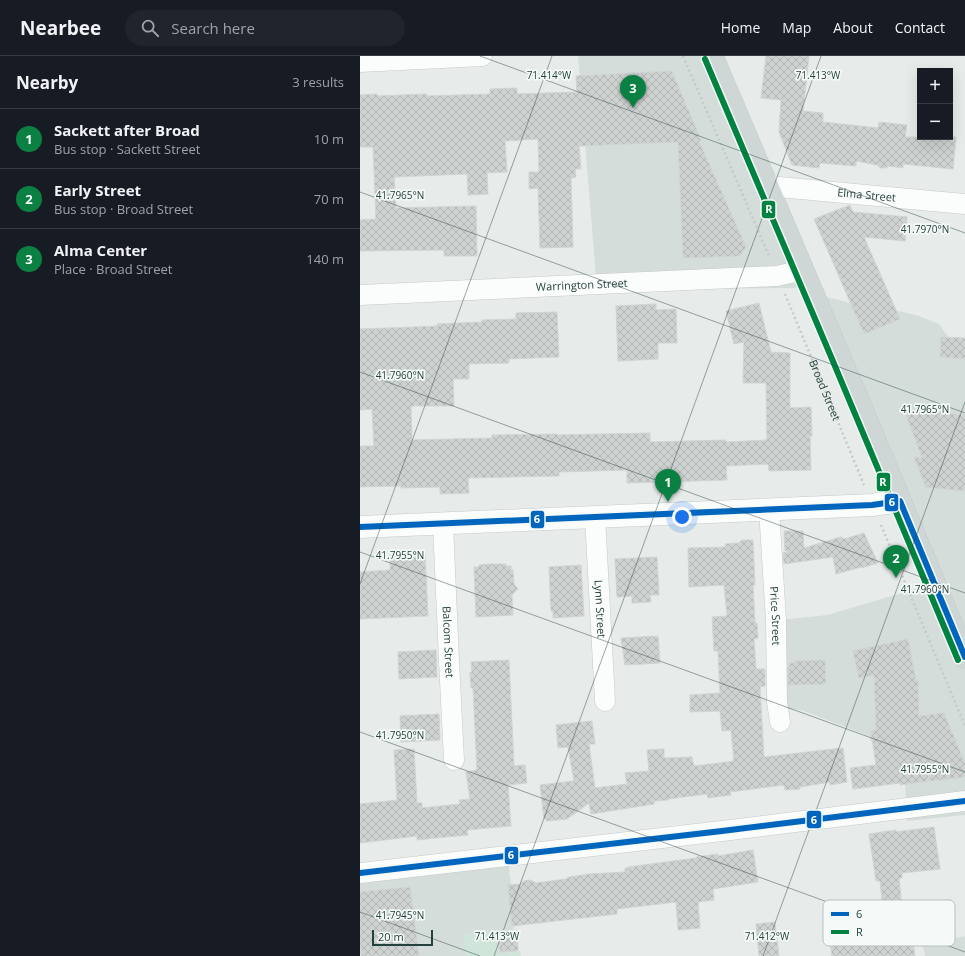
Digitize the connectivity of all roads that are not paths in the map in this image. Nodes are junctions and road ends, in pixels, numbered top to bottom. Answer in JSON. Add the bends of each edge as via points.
{"nodes":[{"id":1,"x":482,"y":56,"type":"edge"},
{"id":2,"x":712,"y":56,"type":"edge"},
{"id":3,"x":360,"y":62,"type":"edge"},
{"id":4,"x":768,"y":186,"type":"junction"},
{"id":5,"x":965,"y":204,"type":"edge"},
{"id":6,"x":803,"y":270,"type":"junction"},
{"id":7,"x":360,"y":295,"type":"edge"},
{"id":8,"x":900,"y":501,"type":"junction"},
{"id":9,"x":769,"y":509,"type":"junction"},
{"id":10,"x":595,"y":517,"type":"junction"},
{"id":11,"x":443,"y":524,"type":"junction"},
{"id":12,"x":360,"y":527,"type":"edge"},
{"id":13,"x":965,"y":657,"type":"edge"},
{"id":14,"x":606,"y":701,"type":"dead end"},
{"id":15,"x":780,"y":722,"type":"dead end"},
{"id":16,"x":454,"y":760,"type":"dead end"},
{"id":17,"x":965,"y":801,"type":"edge"},
{"id":18,"x":360,"y":873,"type":"edge"}],
"edges":[{"from":1,"to":3,"type":"street"},
{"from":2,"to":4,"type":"main road"},
{"from":4,"to":5,"type":"street","name":"Elma Street"},
{"from":4,"to":6,"type":"main road"},
{"from":6,"to":7,"type":"street","name":"Warrington Street","via":[[777,276]]},
{"from":6,"to":8,"type":"main road"},
{"from":8,"to":9,"type":"street","via":[[872,505]]},
{"from":8,"to":13,"type":"main road"},
{"from":9,"to":10,"type":"street"},
{"from":9,"to":15,"type":"street","name":"Price Street"},
{"from":10,"to":11,"type":"street"},
{"from":10,"to":14,"type":"street","name":"Lynn Street"},
{"from":11,"to":12,"type":"street"},
{"from":11,"to":16,"type":"street","name":"Balcom Street"},
{"from":17,"to":18,"type":"street"}]}
